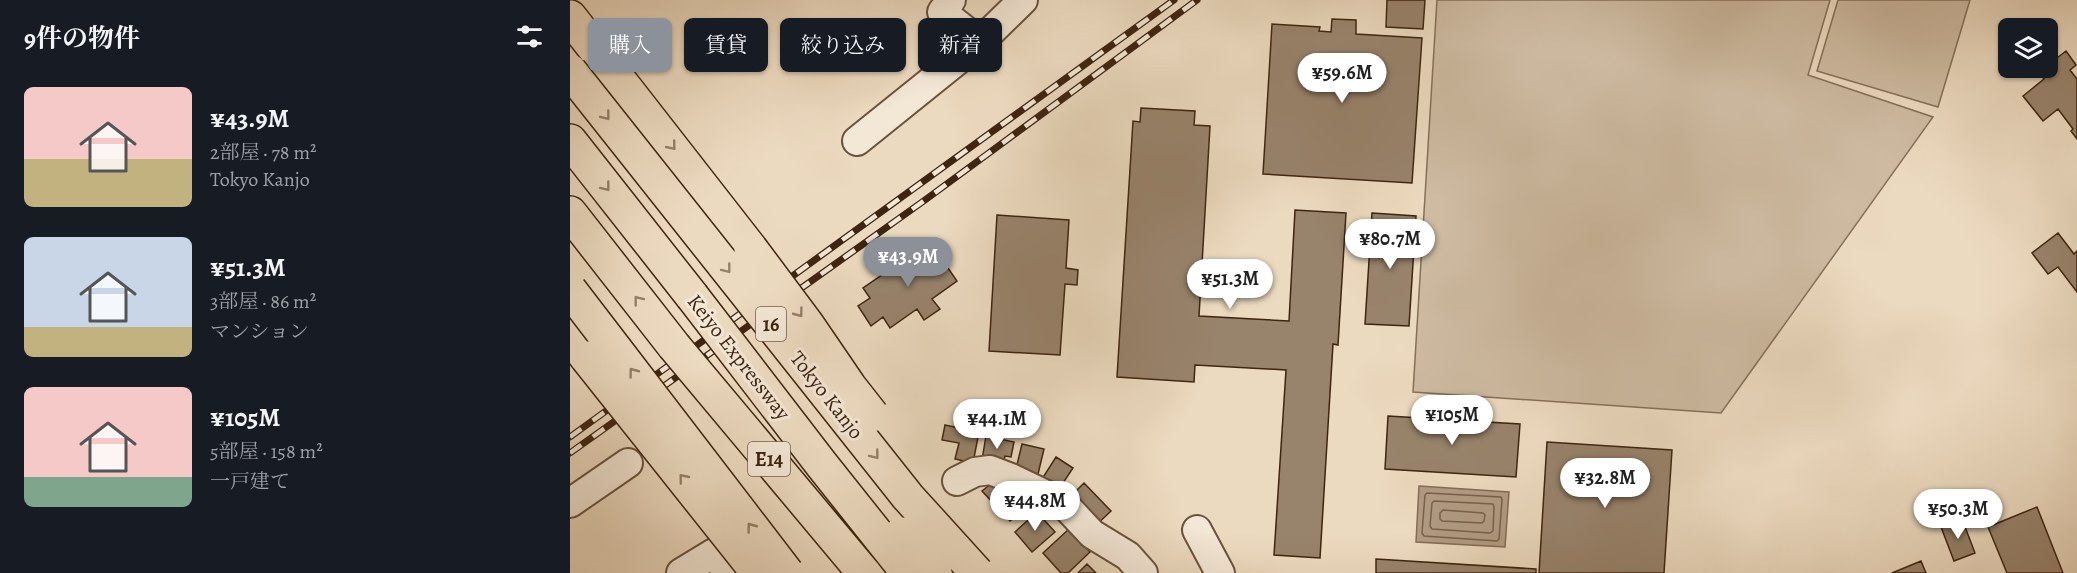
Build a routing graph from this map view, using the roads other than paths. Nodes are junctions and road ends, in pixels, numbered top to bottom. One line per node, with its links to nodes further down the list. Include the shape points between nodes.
1 (951, 0): 4 (street, via 942,12)
2 (1023, 0): 5 (street)
3 (570, 17): 19 (highway, 16, one-way to 19, bridge, via 751,249)
4 (950, 18)
5 (1002, 21)
6 (570, 71): 19 (highway, Tokyo Kanjo / 16, one-way to 19, bridge, via 908,497)
7 (943, 72): 9 (street)
8 (570, 141): 15 (highway, Keiyo Expressway / E14, one-way to 15, bridge)
9 (857, 141)
10 (570, 213): 12 (highway, Keiyo Expressway / E14, one-way to 10)
11 (570, 290): 23 (highway, one-way to 11, bridge)
12 (674, 346): 24 (highway, via 687,379); 25 (highway, Keiyo Expressway / E14, bridge)
13 (578, 347): 22 (highway, one-way to 13, bridge)
14 (628, 463): 17 (street)
15 (822, 465): 26 (highway, Keiyo Expressway / E14, bridge); 27 (highway, bridge, via 864,490)
16 (957, 481): 28 (street, via 990,470 1063,503 1092,534 1128,556)
17 (570, 503)
18 (1197, 530): 29 (street)
19 (988, 569)
20 (681, 573): 21 (street, via 714,553)
21 (728, 573)
22 (758, 573)
23 (787, 573)
24 (836, 573)
25 (864, 573)
26 (908, 573)
27 (934, 573)
28 (1143, 573)
29 (1220, 573)

